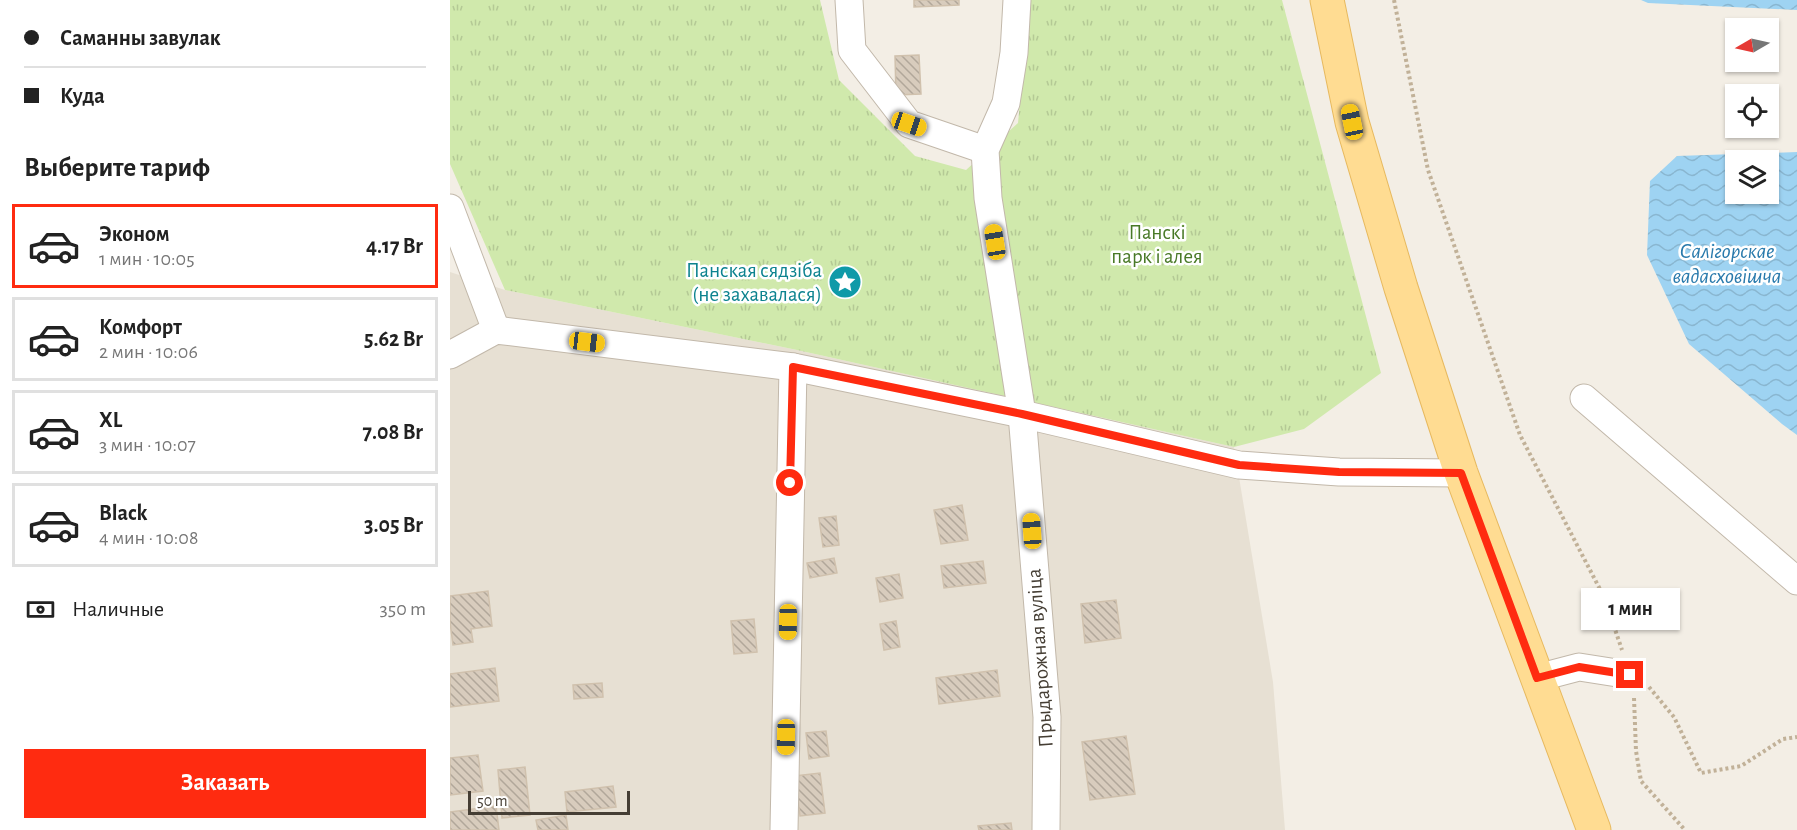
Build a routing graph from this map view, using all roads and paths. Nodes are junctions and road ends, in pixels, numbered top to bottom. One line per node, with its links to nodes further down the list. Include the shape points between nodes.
1 (849, 0): 5 (street, via 852,50 909,124)
2 (1017, 0): 5 (street, via 1006,103)
3 (1327, 0): 12 (main road, via 1352,122)
4 (1394, 0): 14 (path, via 1428,170 1520,435 1605,597)
5 (986, 150): 11 (street, Прыдарожная вуліца, via 988,198)
6 (450, 208): 7 (street)
7 (496, 330): 8 (street); 9 (street)
8 (450, 355)
9 (793, 367): 11 (street); 17 (street)
10 (1584, 398): 13 (street)
11 (1022, 414): 12 (street, via 1239,465 1339,472); 18 (street, Прыдарожная вуліца, via 1047,717)
12 (1461, 473): 15 (main road)
13 (1797, 580)
14 (1630, 675): 15 (street, via 1579,667); 16 (path, via 1643,680 1674,717 1701,773 1741,766 1783,739); 20 (path, via 1641,781)
15 (1537, 678): 19 (main road)
16 (1797, 737)
17 (784, 830)
18 (1046, 830)
19 (1594, 830)
20 (1685, 830)

